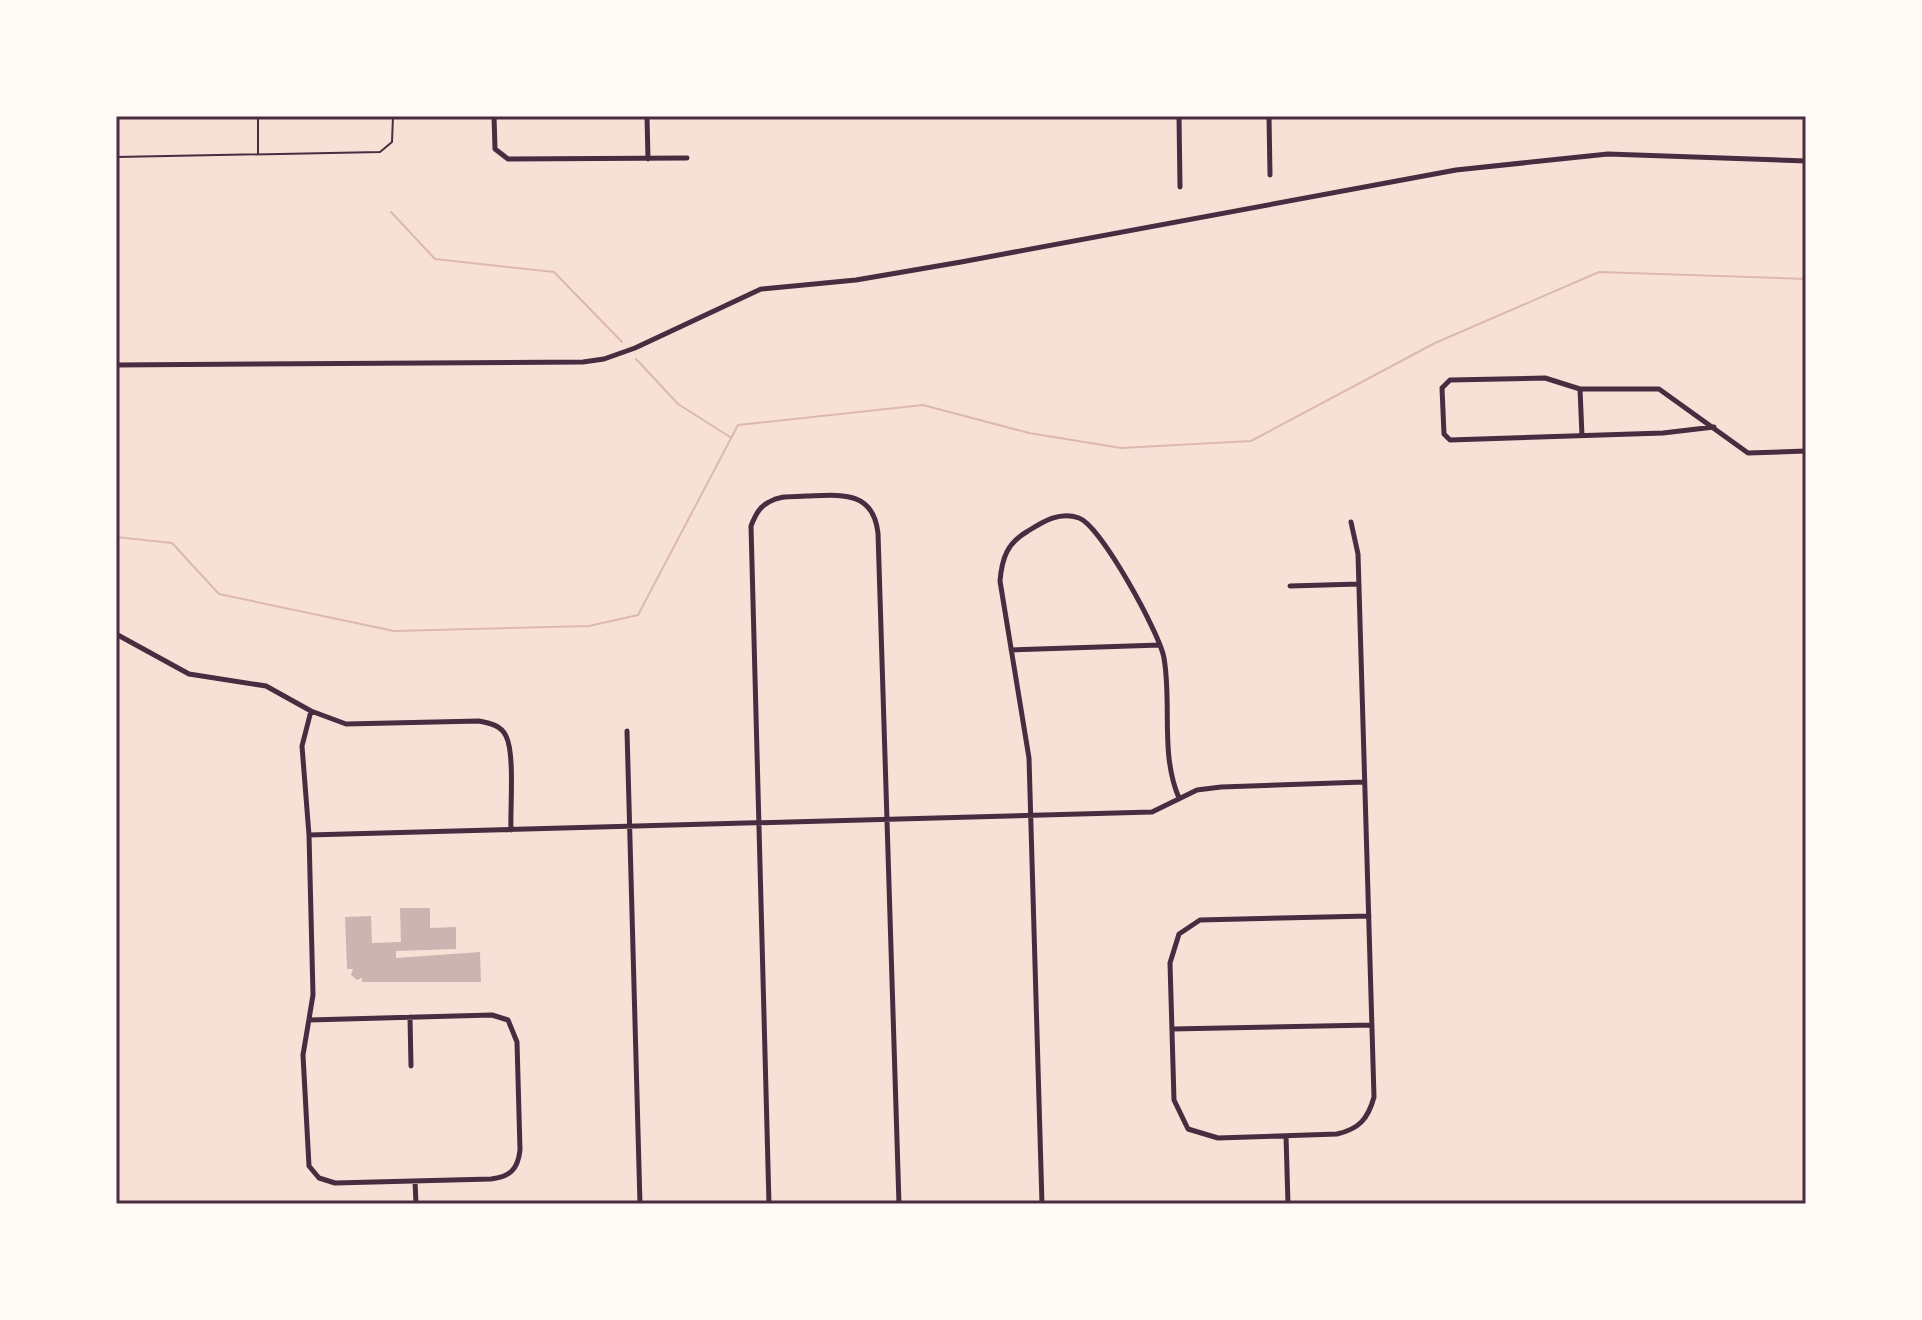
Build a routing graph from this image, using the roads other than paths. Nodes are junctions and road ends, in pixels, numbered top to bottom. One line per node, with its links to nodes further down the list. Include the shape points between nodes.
1 (258, 116): 7 (lane)
2 (393, 116): 7 (lane, via 392,142 386,150)
3 (494, 116): 10 (street, via 499,155)
4 (647, 116): 10 (street)
5 (1179, 116): 13 (street)
6 (1269, 116): 12 (street)
7 (258, 155): 8 (lane)
8 (116, 157)
9 (687, 158): 10 (street)
10 (648, 159)
11 (1806, 161): 14 (street, via 1608,154 1456,170 946,265 761,289 635,348 583,362)
12 (1270, 175)
13 (1180, 187)
14 (116, 365)
15 (1580, 389): 16 (street, via 1659,389); 17 (street); 17 (street, via 1545,378 1450,380 1442,388 1444,434 1450,440)
16 (1714, 427): 17 (street); 18 (street, via 1748,453)
17 (1582, 436)
18 (1806, 451)
19 (1351, 522): 20 (street)
20 (1359, 584): 21 (street); 27 (street)
21 (1290, 586)
22 (116, 634): 25 (street, via 189,674 266,686)
23 (1160, 645): 24 (street); 24 (street, via 1094,527 1076,517 1055,517 1020,535 1002,561 1000,581); 28 (street, via 1166,667 1169,771)
24 (1011, 650): 29 (street, via 1027,738)
25 (311, 711): 33 (street, via 346,724 479,721 500,729 509,750); 34 (street, via 302,756)
26 (627, 731): 32 (street)
27 (1364, 782): 28 (street, via 1221,787); 35 (street)
28 (1179, 798): 29 (street, via 1152,812)
29 (1031, 816): 30 (street); 47 (street)
30 (887, 821): 31 (street); 31 (street, via 877,523 869,507 853,497 813,496 767,502 751,526); 46 (street)
31 (759, 824): 32 (street); 45 (street)
32 (629, 828): 33 (street); 44 (street)
33 (511, 830): 34 (street)
34 (309, 835): 37 (street)
35 (1369, 916): 38 (street); 39 (street, via 1200,920 1187,927 1171,951)
36 (410, 1017): 37 (street); 40 (street); 42 (street, via 492,1015 508,1020 517,1042 516,1168 503,1178)
37 (309, 1020): 42 (street, via 304,1069 307,1154 313,1174 335,1183)
38 (1372, 1025): 39 (street); 41 (street, via 1374,1097 1369,1113 1351,1131)
39 (1172, 1029): 41 (street, via 1175,1108 1188,1129 1218,1138)
40 (411, 1066)
41 (1286, 1136): 48 (street)
42 (415, 1181): 43 (street)
43 (416, 1204)
44 (640, 1204)
45 (769, 1204)
46 (899, 1204)
47 (1042, 1204)
48 (1288, 1204)

